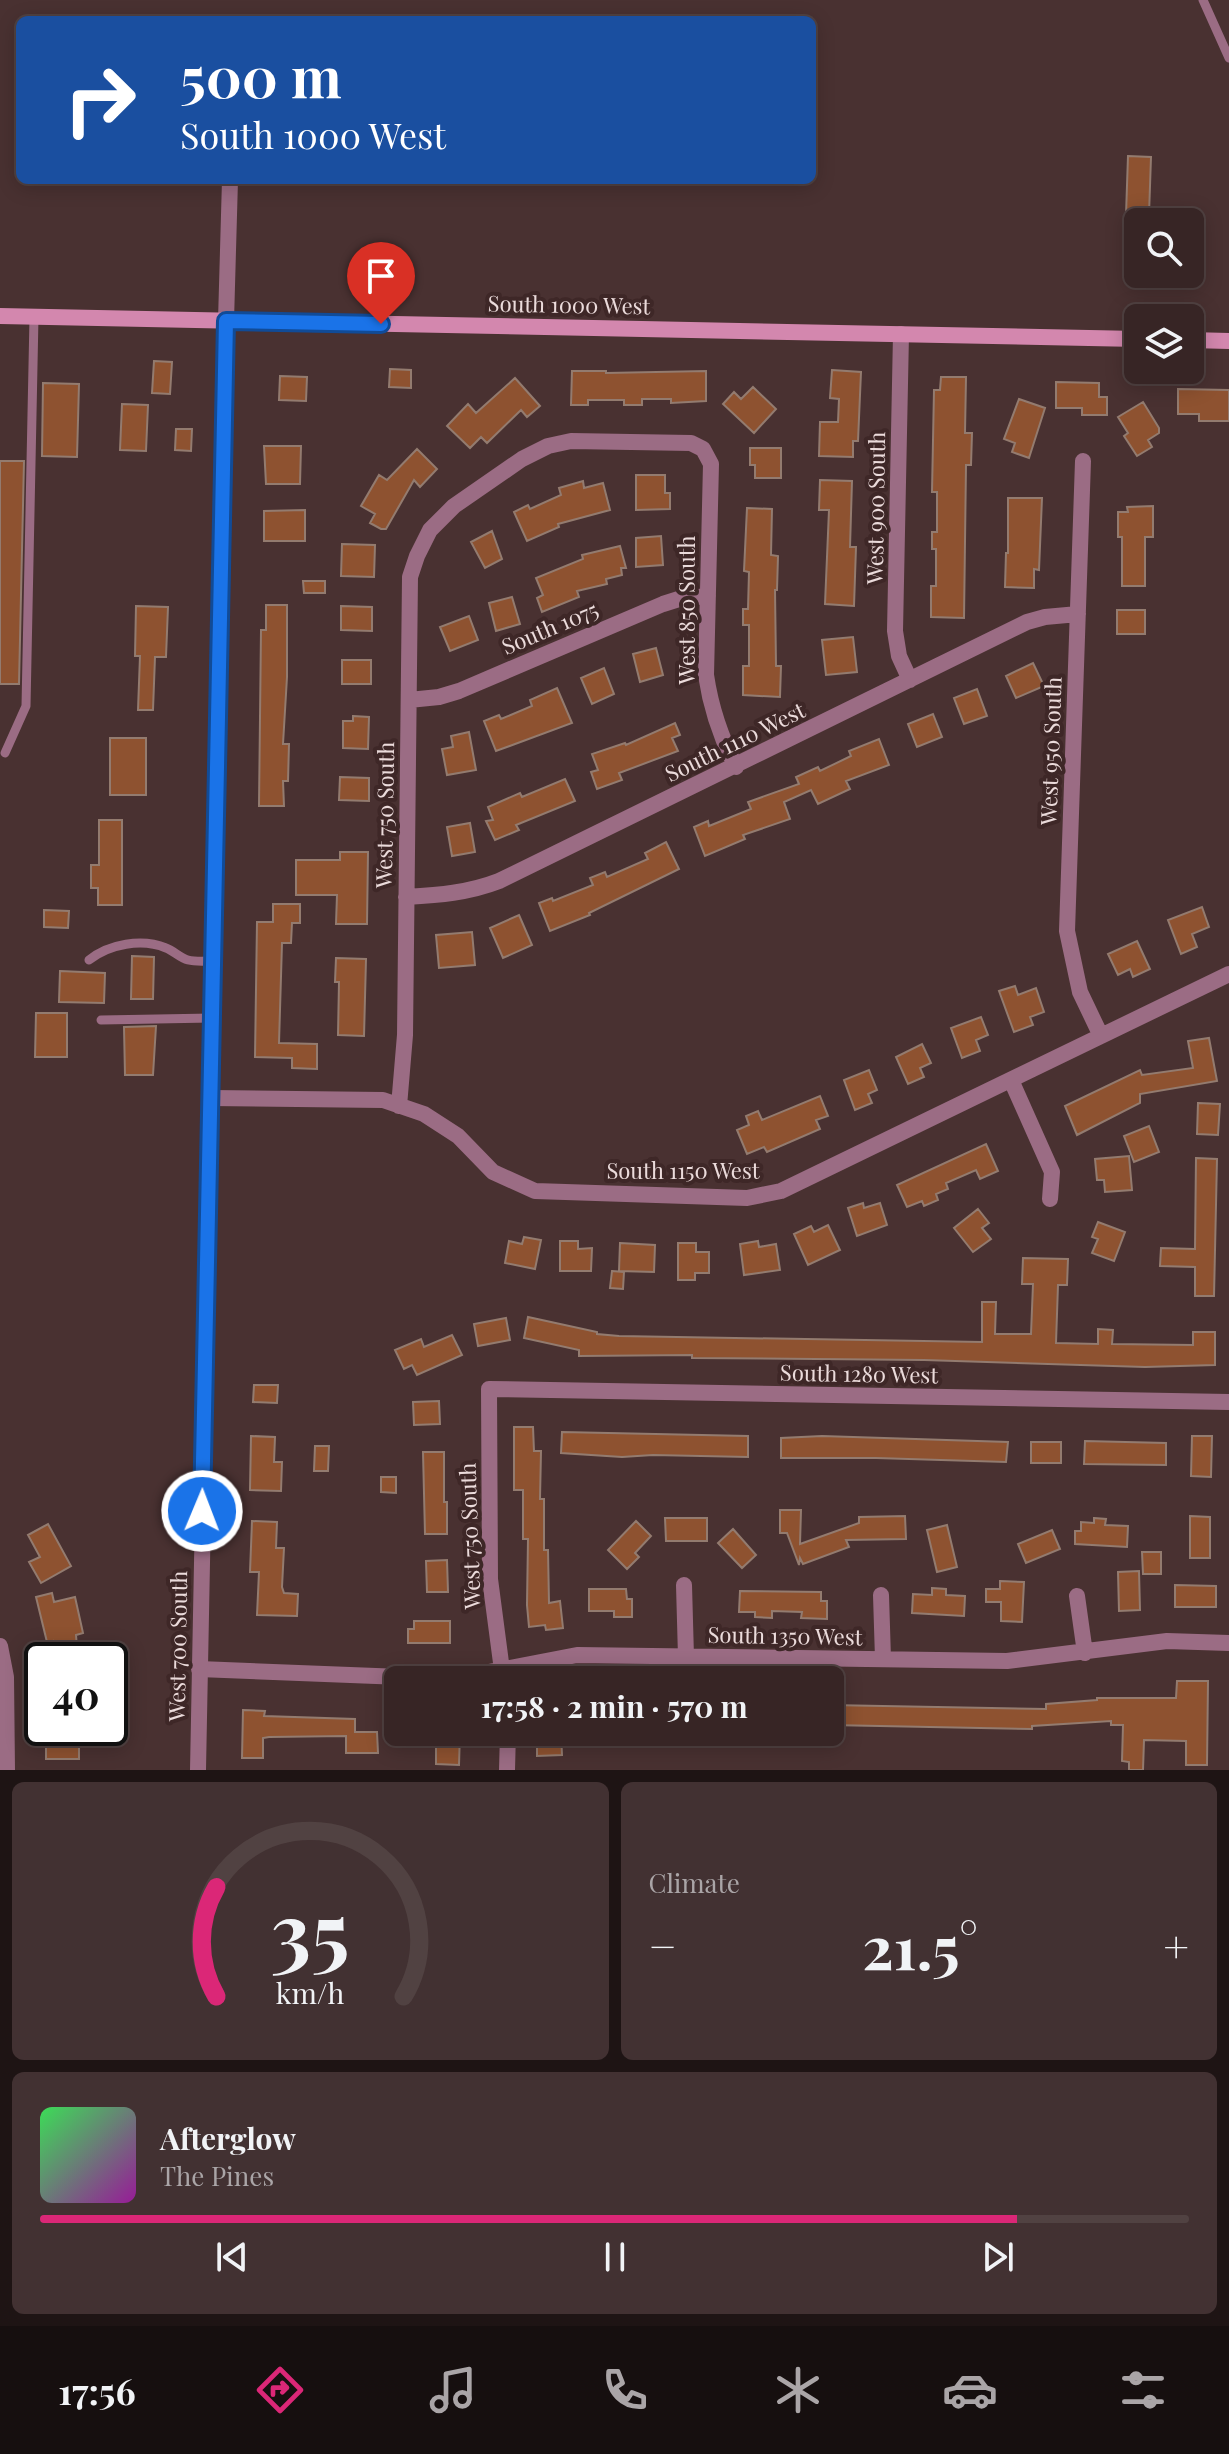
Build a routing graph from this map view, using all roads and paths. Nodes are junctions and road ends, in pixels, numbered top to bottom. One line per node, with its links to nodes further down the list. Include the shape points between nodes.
1 (1203, 0): 2 (lane)
2 (1229, 58)
3 (230, 184): 6 (street, West 700 South)
4 (0, 316): 5 (main road, South 1000 West)
5 (34, 317): 6 (main road, South 1000 West); 17 (lane, via 26,706)
6 (226, 321): 7 (main road, South 1000 West); 21 (street, West 700 South)
7 (901, 334): 8 (main road, South 1000 West); 15 (street, West 900 South, via 895,631)
8 (1124, 339)
9 (1204, 340): 10 (main road)
10 (1229, 341)
11 (703, 449): 13 (street, West 850 South, via 711,464); 16 (street, West 750 South, via 691,443 571,441 548,446 454,506 430,530 410,577)
12 (1083, 461): 14 (street, West 950 South)
13 (708, 596): 16 (street, South 1075, via 663,604 459,691); 18 (street, West 850 South, via 710,708)
14 (1078, 614): 15 (street, South 1110 West, via 1027,622); 25 (street, West 950 South, via 1067,931 1080,992)
15 (910, 680): 18 (street, South 1110 West)
16 (409, 700): 19 (street, West 750 South)
17 (5, 753)
18 (736, 767): 19 (street, South 1110 West, via 476,890)
19 (406, 897): 28 (street, West 750 South)
20 (89, 960): 21 (lane, via 111,948 148,944 187,960)
21 (213, 961): 23 (street, West 700 South)
22 (1229, 974): 25 (street, South 1150 West)
23 (212, 1018): 24 (lane); 27 (street, West 700 South)
24 (101, 1020)
25 (1101, 1036): 26 (street, South 1150 West)
26 (1011, 1080): 28 (street, South 1150 West, via 781,1191 747,1198 535,1191 493,1172 458,1136 424,1114); 29 (street, via 1052,1172)
27 (210, 1098): 28 (street, South 1150 West, via 383,1100); 42 (street, West 700 South)
28 (399, 1106)
29 (1050, 1199)
30 (489, 1389): 31 (street, South 1280 West); 40 (street, West 750 South, via 490,1579)
31 (1229, 1402)
32 (684, 1585): 38 (street, South 1350 West)
33 (881, 1595): 39 (street, South 1350 West)
34 (1077, 1596): 37 (street)
35 (1229, 1643): 37 (street, South 1350 West, via 1167,1641)
36 (0, 1646): 45 (street, via 6,1677)
37 (1085, 1653): 39 (street, South 1350 West, via 1007,1661)
38 (686, 1657): 39 (street, South 1350 West); 41 (street, South 1350 West, via 577,1655)
39 (883, 1659)
40 (502, 1666)
41 (536, 1666)
42 (199, 1669): 43 (street, South 1350 West); 46 (street, West 700 South)
43 (384, 1676)
44 (508, 1746): 47 (street)
45 (7, 1770)
46 (198, 1770)
47 (507, 1770)

